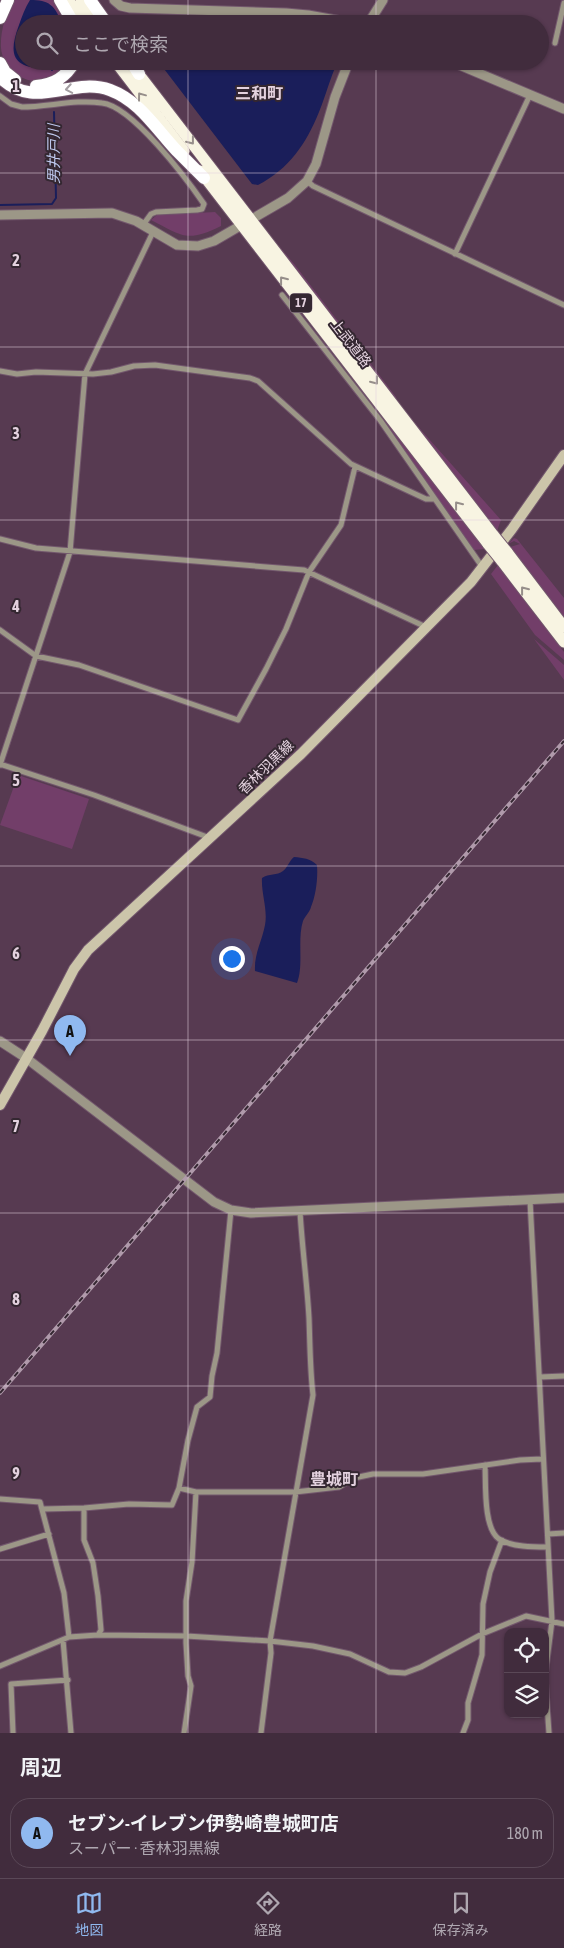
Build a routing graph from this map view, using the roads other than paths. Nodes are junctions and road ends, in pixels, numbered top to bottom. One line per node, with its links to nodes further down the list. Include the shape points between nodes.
1 (8, 0): 15 (highway)
2 (60, 0): 9 (highway)
3 (68, 0): 10 (highway)
4 (81, 0): 11 (highway)
5 (90, 0): 12 (highway)
6 (114, 0): 13 (street, via 130,8)
7 (383, 0): 14 (street)
8 (564, 3): 16 (street)
9 (69, 15)
10 (79, 15)
11 (93, 15)
12 (101, 15)
13 (308, 15)
14 (374, 15)
15 (0, 18)
16 (555, 43)
17 (0, 63): 18 (highway, via 5,72 16,80 36,86 51,84)
18 (68, 70)
19 (122, 70): 28 (highway, 上武道路 / 17, one-way to 19)
20 (136, 70): 23 (highway)
21 (346, 70): 29 (street, via 316,164)
22 (471, 70): 25 (street)
23 (139, 74): 31 (highway, 上武道路 / 17, one-way to 31)
24 (0, 77): 28 (highway, one-way to 24, via 150,119 120,95 94,87 34,93 18,90)
25 (530, 95): 27 (street); 34 (street)
26 (0, 96): 32 (street, via 22,107 102,102 130,116 204,204 197,210 156,212)
27 (564, 109)
28 (204, 178): 31 (highway, 上武道路 / 17)
29 (307, 181): 31 (street, via 288,198); 34 (street)
30 (0, 215): 32 (street, via 105,212)
31 (246, 223): 33 (street, via 205,244 190,246 171,243); 37 (highway, 上武道路 / 17, one-way to 31); 45 (highway, 上武道路 / 17, one-way to 45)
32 (143, 225): 33 (street)
33 (153, 232): 39 (street)
34 (455, 254): 36 (street)
35 (282, 295): 37 (street)
36 (564, 304)
37 (301, 310): 40 (highway, 上武道路 / 17)
38 (0, 371): 39 (street)
39 (85, 374): 42 (street, via 155,365 250,378 258,381); 46 (street)
40 (355, 380): 43 (street); 45 (highway, 上武道路 / 17, one-way to 40)
41 (564, 455): 48 (main road, 香林羽黒線)
42 (355, 466): 43 (street, via 426,499); 49 (street, via 341,526)
43 (433, 499): 48 (street)
44 (0, 538): 46 (street, via 36,548)
45 (491, 540): 47 (highway, 上武道路 / 17, bridge)
46 (70, 552): 49 (street); 54 (street)
47 (504, 556): 51 (highway, 上武道路 / 17); 53 (highway, 上武道路 / 17, one-way to 47)
48 (483, 568): 50 (main road, 香林羽黒線)
49 (309, 572): 50 (street); 54 (street, via 286,629 238,720 79,665)
50 (426, 627): 56 (main road, 香林羽黒線, via 301,754)
51 (564, 627)
52 (0, 630): 54 (street)
53 (564, 642)
54 (36, 656): 55 (street)
55 (0, 764): 56 (street)
56 (210, 838): 58 (main road, 香林羽黒線, via 88,950 74,969)
57 (0, 1041): 58 (street)
58 (26, 1058): 59 (main road, 香林羽黒線); 62 (street, via 214,1202)
59 (0, 1105)
60 (564, 1198): 61 (street)
61 (530, 1200): 63 (street); 65 (street)
62 (231, 1210): 63 (street, via 251,1213); 68 (street, via 210,1398 196,1407)
63 (300, 1211): 70 (street, via 313,1395)
64 (564, 1376): 65 (street)
65 (540, 1377): 66 (street)
66 (542, 1458): 67 (street); 75 (street)
67 (485, 1465): 70 (street, via 423,1474 373,1474 354,1478 339,1487); 77 (street, via 488,1522)
68 (179, 1488): 69 (street); 72 (street, via 172,1506 129,1504)
69 (196, 1492): 70 (street); 84 (street)
70 (295, 1492): 87 (street)
71 (0, 1499): 73 (street, via 40,1502)
72 (84, 1508): 73 (street); 83 (street, via 84,1540 93,1563 98,1596 101,1630)
73 (43, 1509): 74 (street)
74 (48, 1534): 79 (street); 85 (street, via 64,1594)
75 (548, 1534): 76 (street); 78 (street)
76 (564, 1534)
77 (502, 1540): 78 (street); 82 (street, via 483,1604)
78 (548, 1547): 80 (street)
79 (0, 1550)
80 (552, 1621): 81 (street); 82 (street, via 526,1616); 95 (street, via 545,1676)
81 (564, 1624)
82 (482, 1634): 87 (street, via 405,1673 389,1672 350,1654); 94 (street, via 482,1655)
83 (98, 1635): 84 (street); 85 (street)
84 (186, 1636): 87 (street); 92 (street, via 191,1686)
85 (69, 1637): 86 (street)
86 (62, 1640): 88 (street); 89 (street)
87 (270, 1641): 93 (street, via 272,1654)
88 (0, 1666)
89 (68, 1680): 90 (street, via 11,1684); 91 (street)
90 (13, 1733)
91 (71, 1733)
92 (184, 1733)
93 (261, 1733)
94 (463, 1733)
95 (549, 1733)

